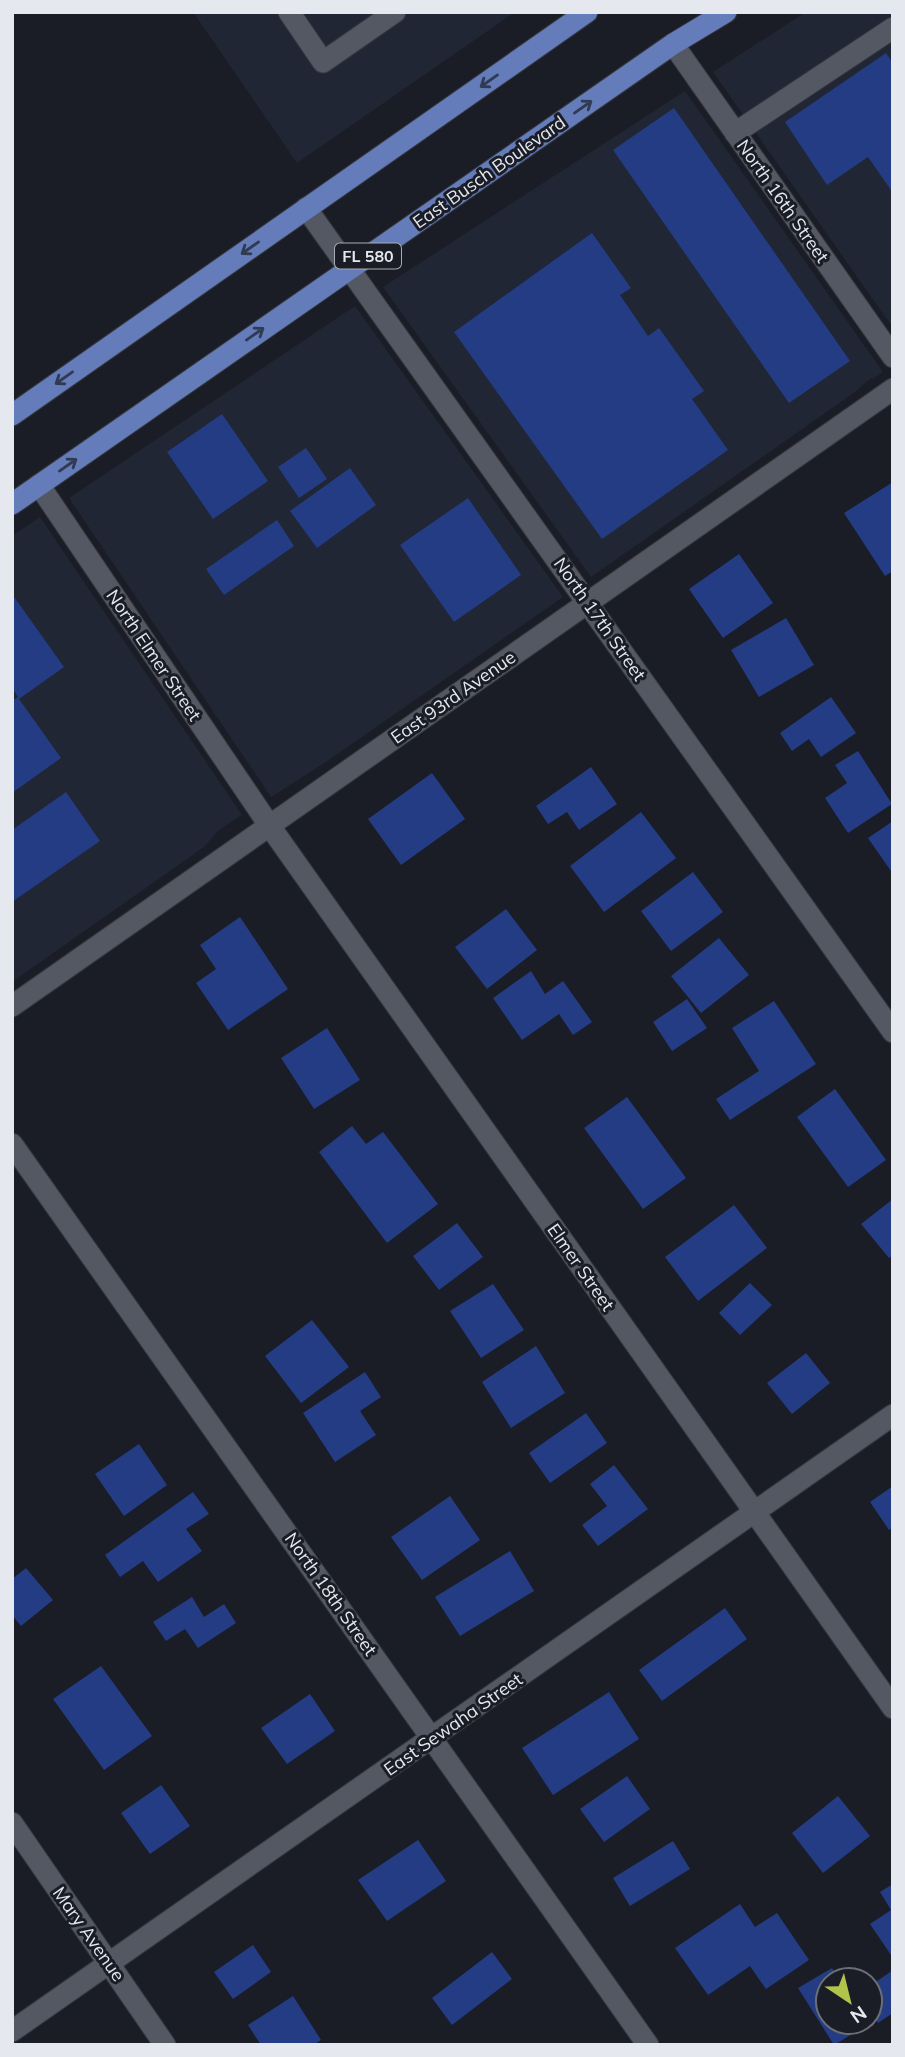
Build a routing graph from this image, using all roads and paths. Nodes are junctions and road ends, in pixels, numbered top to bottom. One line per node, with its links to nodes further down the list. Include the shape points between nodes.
1 (289, 12): 2 (street, via 323,62)
2 (395, 12)
3 (587, 12): 8 (main road, one-way to 8)
4 (726, 12): 6 (main road, East Busch Boulevard / FL 580)
5 (892, 29): 7 (street)
6 (673, 44): 7 (street, North 16th Street); 9 (main road, East Busch Boulevard / FL 580, one-way to 6)
7 (735, 133): 10 (street, North 16th Street)
8 (306, 208): 9 (street, North 17th Street); 12 (main road, one-way to 12)
9 (349, 269): 13 (main road, East Busch Boulevard / FL 580, one-way to 9); 15 (street, North 17th Street)
10 (893, 357)
11 (893, 389): 15 (street, East 93rd Avenue)
12 (12, 415)
13 (39, 485): 14 (main road, East Busch Boulevard / FL 580); 16 (street, North Elmer Street)
14 (12, 504)
15 (589, 602): 16 (street, East 93rd Avenue); 18 (street, North 17th Street)
16 (269, 825): 17 (street, East 93rd Avenue); 21 (street, Elmer Street)
17 (12, 1006)
18 (893, 1032)
19 (12, 1144): 23 (street, North 18th Street)
20 (893, 1415): 21 (street, East Sewaha Street)
21 (755, 1512): 22 (street, Elmer Street); 23 (street, East Sewaha Street)
22 (893, 1709)
23 (433, 1738): 25 (street, East Sewaha Street); 28 (street, North 18th Street)
24 (12, 1823): 25 (street, Mary Avenue)
25 (109, 1964): 26 (street, East Sewaha Street); 27 (street, Mary Avenue)
26 (12, 2031)
27 (166, 2045)
28 (648, 2045)

